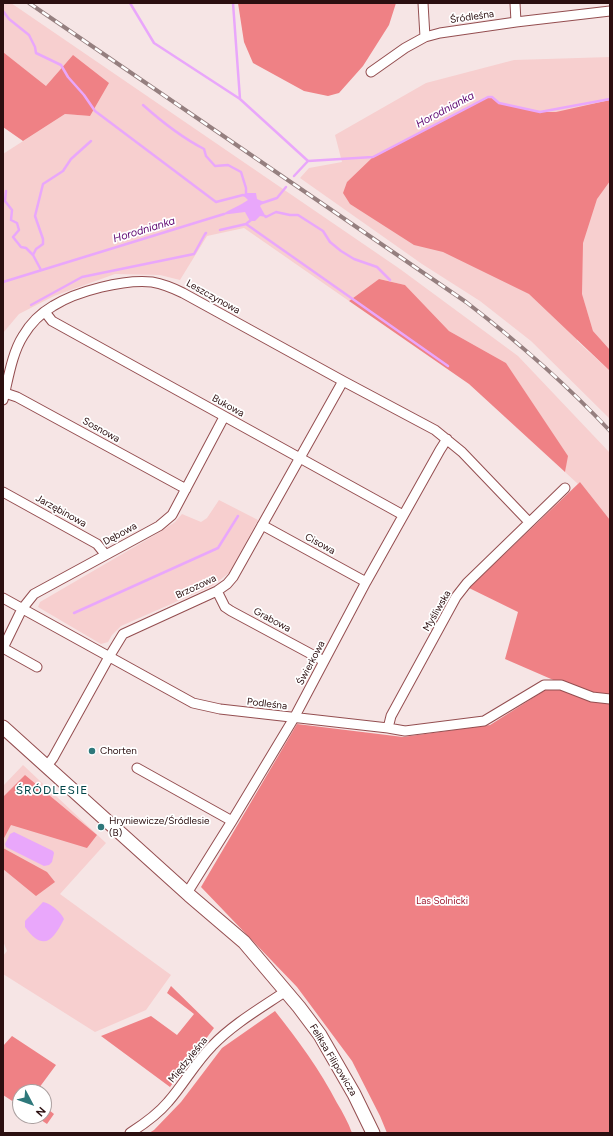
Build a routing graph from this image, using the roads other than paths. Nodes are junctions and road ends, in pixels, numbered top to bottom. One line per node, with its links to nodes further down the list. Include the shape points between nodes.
1 (423, 3): 5 (street)
2 (515, 3): 4 (street)
3 (610, 12): 4 (street, Śródleśna)
4 (516, 22): 5 (street, Śródleśna, via 440,32)
5 (424, 37): 6 (street, Śródleśna)
6 (371, 72)
7 (44, 312): 8 (street, Leszczynowa, via 74,296 111,285 152,282 183,293); 9 (street, Leszczynowa, via 22,337); 10 (street, Bukowa, via 52,321)
8 (343, 381): 11 (street, Leszczynowa, via 435,430); 12 (street, Brzozowa)
9 (4, 396): 14 (street, Sosnowa, via 17,396)
10 (224, 417): 12 (street, Bukowa); 14 (street, Dębowa)
11 (447, 439): 16 (street, Świerkowa); 17 (street)
12 (299, 458): 16 (street, Bukowa); 18 (street, Brzozowa)
13 (565, 488): 17 (street, Myśliwska)
14 (186, 489): 19 (street, Dębowa, via 172,515 159,526)
15 (3, 492): 19 (street, Jarzębinowa, via 97,544)
16 (403, 515): 20 (street, Świerkowa)
17 (529, 522): 31 (street, Myśliwska, via 456,597 391,716)
18 (262, 525): 20 (street, Cisowa); 21 (street, Brzozowa, via 233,577)
19 (105, 554): 23 (street, Dębowa, via 34,594)
20 (366, 582): 26 (street, Świerkowa)
21 (217, 591): 25 (street, Brzozowa, via 123,634); 26 (street, Grabowa, via 225,606 231,611)
22 (3, 598): 23 (street, Podleśna)
23 (22, 609): 24 (street, Dębowa); 25 (street, Podleśna)
24 (3, 648): 27 (street, Dębowa)
25 (109, 657): 29 (street, Podleśna, via 193,703); 32 (street, Brzozowa, via 54,758)
26 (324, 661): 29 (street, Świerkowa)
27 (37, 667)
28 (610, 699): 31 (street, Podleśna, via 592,697 561,685 544,685 484,721 405,731)
29 (294, 718): 31 (street, Podleśna); 34 (street, Świerkowa)
30 (3, 727): 32 (street, Feliksa Filipowicza)
31 (388, 728)
32 (46, 767): 35 (street, Feliksa Filipowicza)
33 (137, 768): 34 (street)
34 (232, 821): 35 (street, Świerkowa)
35 (188, 893): 36 (street, Feliksa Filipowicza, via 238,936)
36 (286, 991): 37 (street, Międzyleśna, via 229,1030 199,1061 167,1103); 38 (street, Feliksa Filipowicza, via 324,1041)
37 (130, 1133)
38 (373, 1133)

